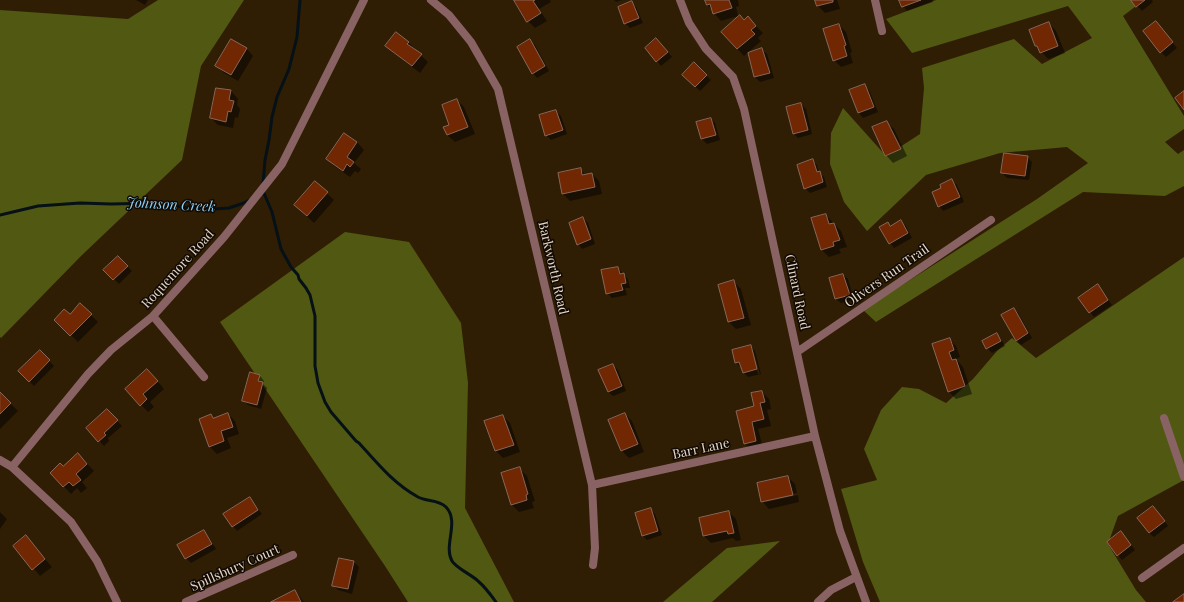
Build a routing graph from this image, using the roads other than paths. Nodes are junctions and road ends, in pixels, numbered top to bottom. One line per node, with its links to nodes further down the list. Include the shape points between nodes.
1 (364, 0): 7 (street, Roquemore Road, via 282,164 224,237)
2 (430, 0): 15 (street, Barkworth Road, via 449,15 471,42 498,89)
3 (680, 0): 8 (street, Clinard Road, via 689,23 706,48 733,77 744,109)
4 (875, 0): 5 (street)
5 (882, 31)
6 (991, 220): 8 (street, Olivers Run Trail)
7 (152, 316): 9 (street); 13 (street, Roquemore Road, via 111,350 88,374)
8 (797, 352): 11 (street, Clinard Road)
9 (204, 377)
10 (1164, 418): 14 (street)
11 (815, 436): 15 (street, Barr Lane); 19 (street, Clinard Road, via 840,531)
12 (0, 460): 13 (street)
13 (12, 467): 21 (street, via 71,522 97,561)
14 (1184, 477)
15 (592, 485): 18 (street, Barkworth Road, via 595,548)
16 (1184, 548): 20 (street)
17 (293, 555): 22 (street, Spillsbury Court)
18 (593, 565)
19 (856, 577): 23 (street, via 831,590); 24 (street, Clinard Road)
20 (1142, 578)
21 (117, 602)
22 (186, 602)
23 (818, 602)
24 (866, 602)

